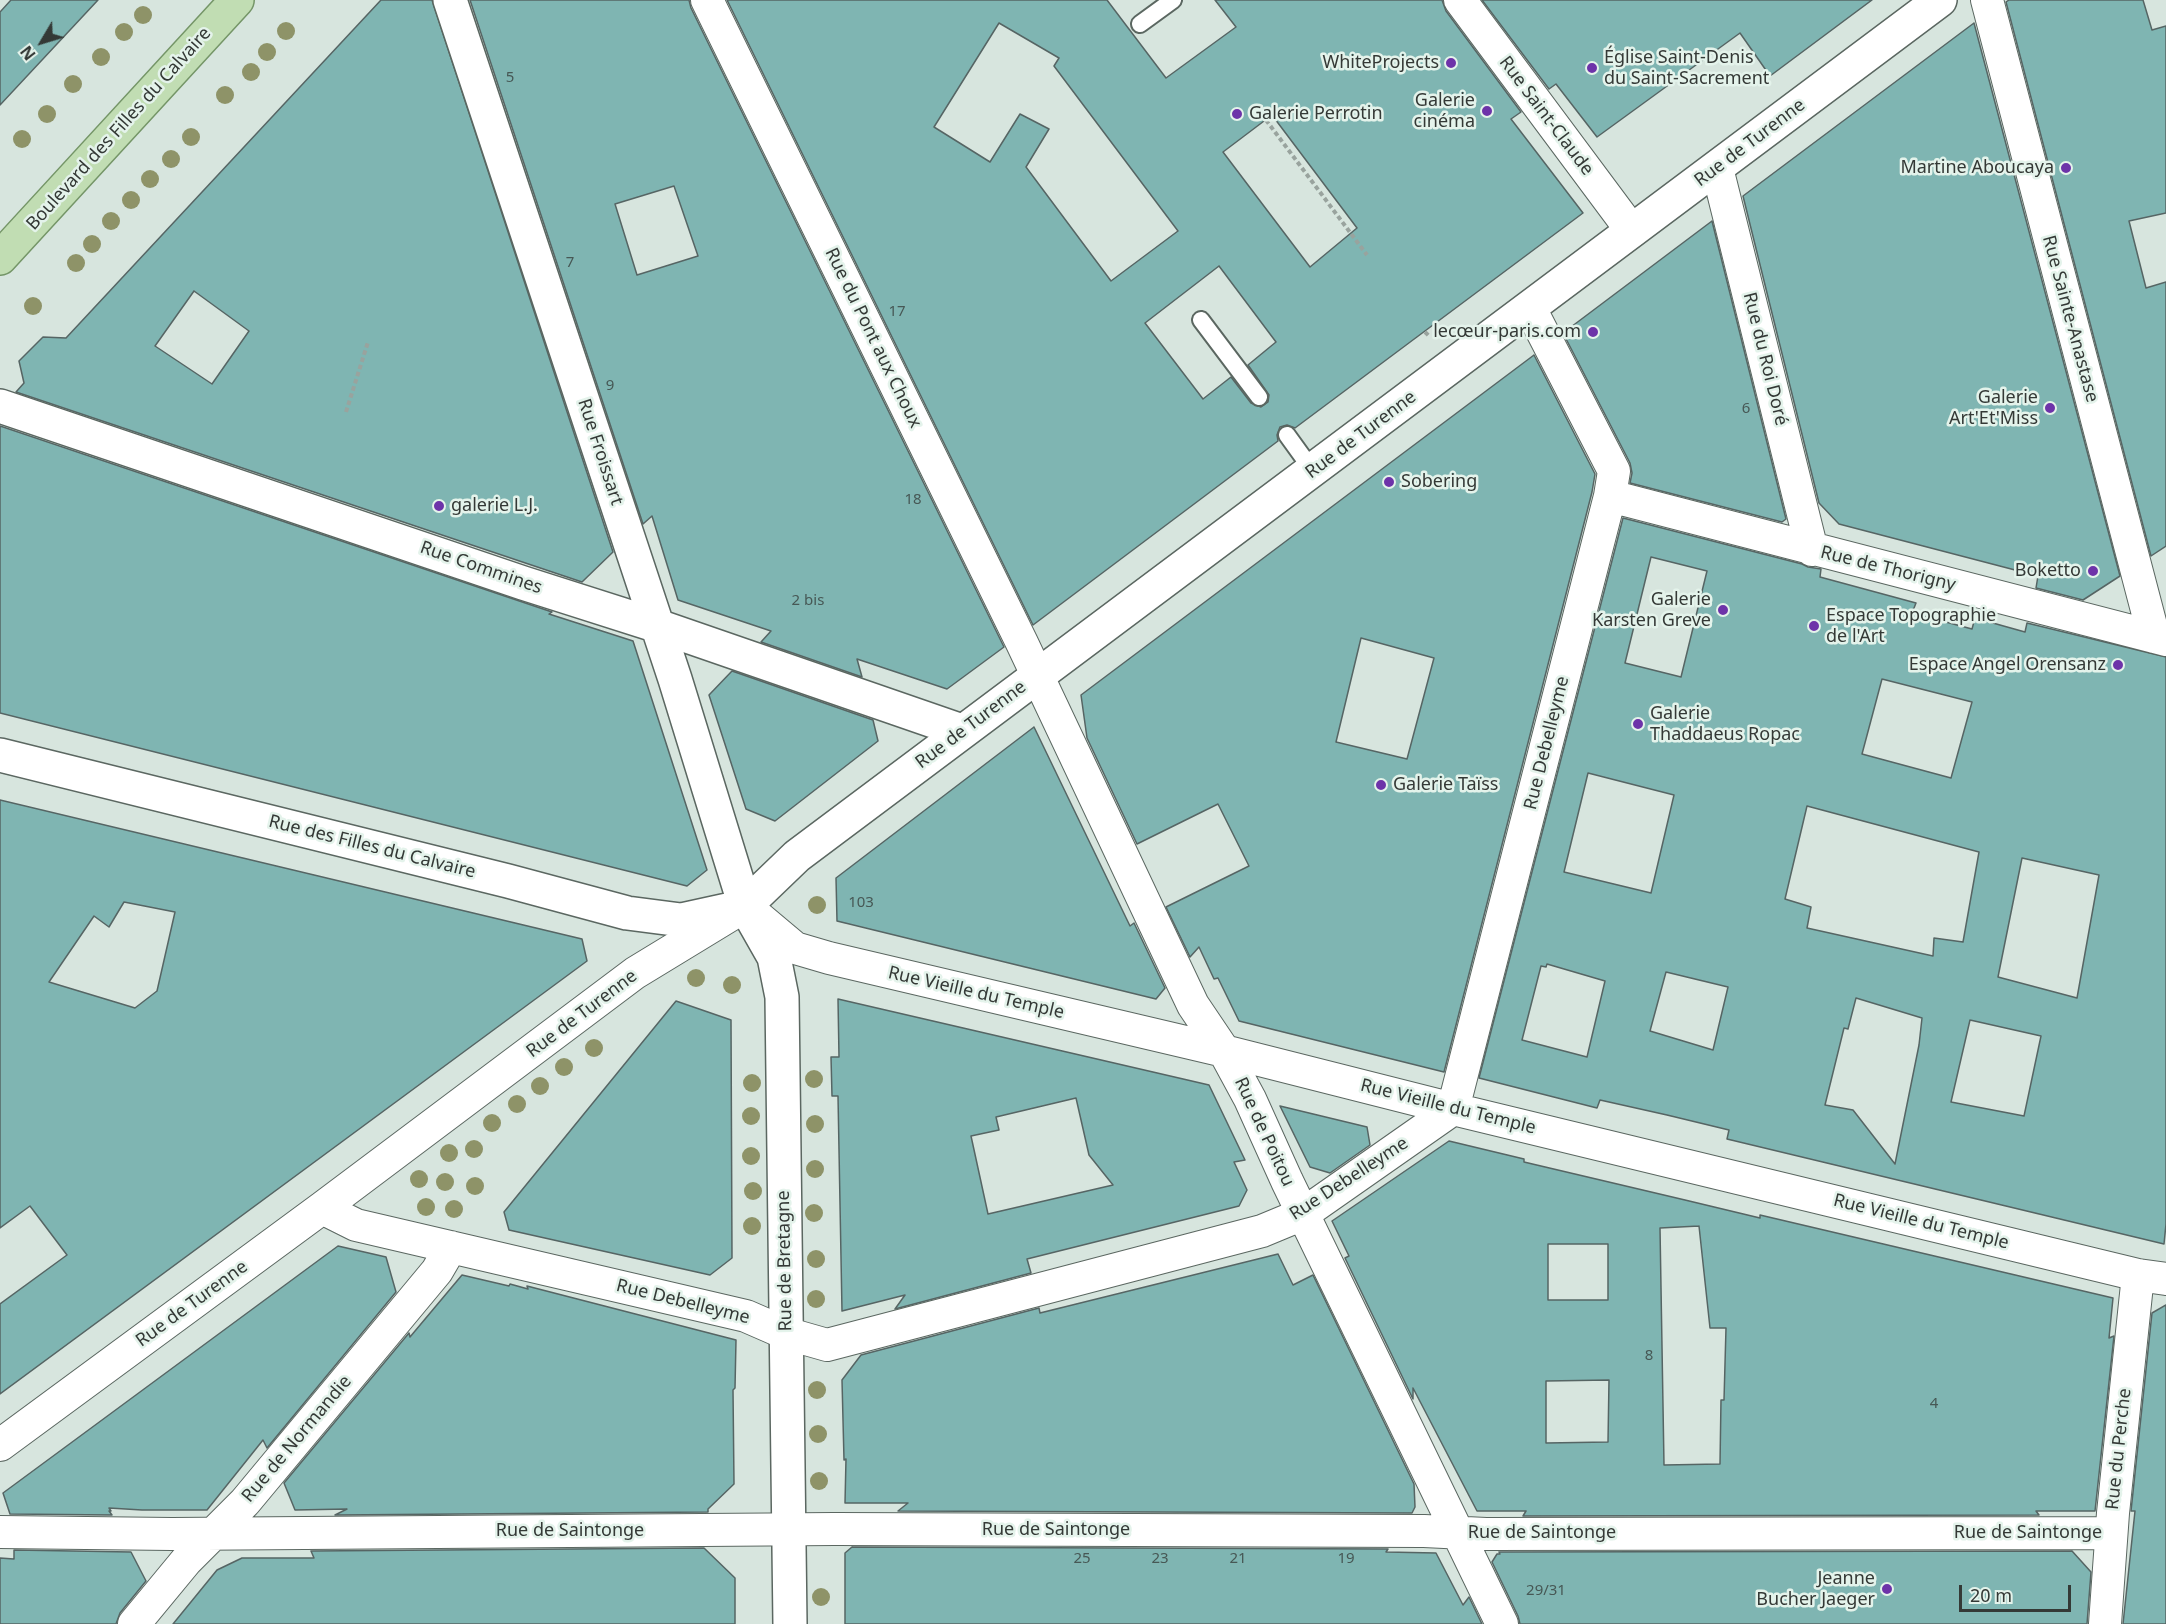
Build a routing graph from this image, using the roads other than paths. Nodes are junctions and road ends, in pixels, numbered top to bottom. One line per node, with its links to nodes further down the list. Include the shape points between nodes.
1 (237, 0): 11 (main road, Boulevard des Filles du Calvaire)
2 (450, 0): 20 (street, Rue Froissart)
3 (707, 0): 22 (street, Rue du Pont aux Choux)
4 (1173, 0): 8 (lane)
5 (1460, 0): 10 (street, Rue Saint-Claude)
6 (1940, 0): 9 (street, Rue de Turenne)
7 (1988, 0): 21 (street, Rue Sainte-Anastase)
8 (1140, 24)
9 (1717, 168): 10 (street, Rue de Turenne); 19 (street, Rue du Roi Doré)
10 (1632, 231): 12 (street, Rue de Turenne)
11 (0, 258)
12 (1530, 308): 17 (street, Rue de Turenne); 18 (street, Rue Debelleyme, via 1614,471)
13 (1201, 320): 14 (lane)
14 (1259, 398)
15 (0, 406): 20 (street, Rue Commines)
16 (1287, 435): 17 (lane)
17 (1313, 471): 22 (street, Rue de Turenne)
18 (1610, 496): 19 (street, Rue de Thorigny); 27 (street, Rue Debelleyme)
19 (1812, 550): 21 (street, Rue de Thorigny)
20 (658, 626): 23 (street, Rue Commines); 25 (street, Rue Froissart)
21 (2160, 639)
22 (1038, 676): 23 (street, Rue de Turenne); 26 (street, Rue de Poitou, via 1193,1005)
23 (962, 731): 25 (street, Rue de Turenne, via 797,856)
24 (0, 755): 25 (street, Rue des Filles du Calvaire, via 627,913 681,920)
25 (745, 906): 26 (street, Rue Vieille du Temple, via 795,948); 28 (street, Rue de Turenne, via 634,974); 32 (street, Rue de Bretagne, via 774,957 782,998)
26 (1224, 1051): 27 (street, Rue Vieille du Temple); 29 (street, Rue de Poitou)
27 (1454, 1109): 29 (street, Rue Debelleyme); 31 (street, Rue Vieille du Temple)
28 (322, 1208): 30 (street, Rue Debelleyme, via 356,1225); 33 (street, Rue de Turenne)
29 (1303, 1214): 32 (street, Rue Debelleyme, via 1262,1231 827,1345); 36 (street, Rue de Poitou)
30 (451, 1247): 32 (street, Rue Debelleyme, via 746,1316); 37 (street, Rue de Normandie, via 437,1271)
31 (2152, 1277): 38 (street, Rue du Perche)
32 (785, 1334): 34 (street, Rue de Bretagne)
33 (0, 1445)
34 (788, 1530): 36 (street, Rue de Saintonge); 37 (street, Rue de Saintonge); 40 (street, Rue de Bretagne)
35 (0, 1532): 37 (street, Rue de Saintonge)
36 (1456, 1532): 38 (street, Rue de Saintonge); 41 (street, Rue de Poitou)
37 (214, 1533): 39 (street, Rue de Normandie)
38 (2111, 1533): 42 (street, Rue du Perche)
39 (134, 1624)
40 (790, 1624)
41 (1502, 1624)
42 (2105, 1624)

